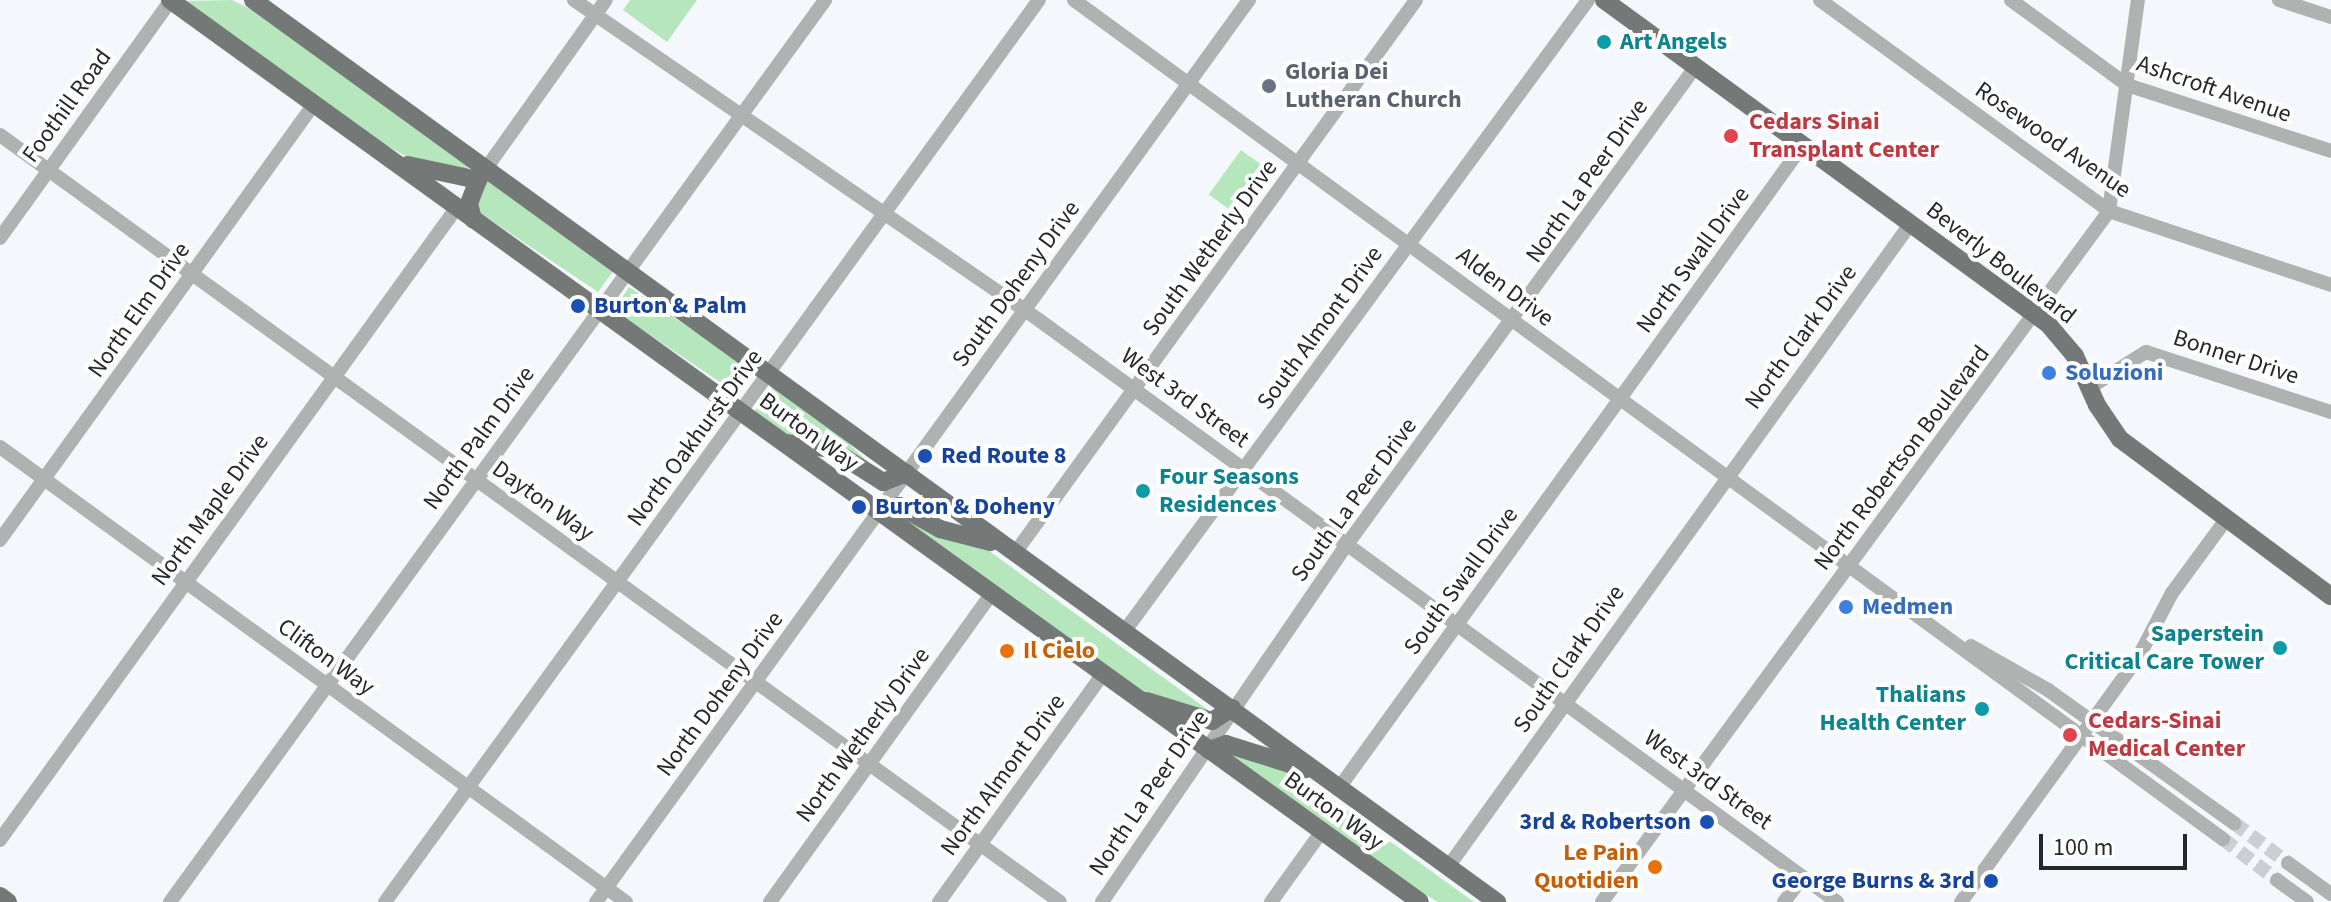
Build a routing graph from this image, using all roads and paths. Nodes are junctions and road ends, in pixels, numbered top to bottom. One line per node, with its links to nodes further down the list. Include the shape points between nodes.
1 (171, 0): 21 (main road, Burton Way); 28 (street, Foothill Road)
2 (253, 0): 29 (main road, Burton Way)
3 (574, 0): 16 (street, West 3rd Street)
4 (606, 0): 16 (street)
5 (825, 0): 22 (street, North Palm Drive)
6 (1039, 0): 32 (street, North Oakhurst Drive)
7 (1074, 0): 19 (street, Alden Drive)
8 (1249, 0): 19 (street)
9 (1416, 0): 27 (street)
10 (1588, 0): 36 (street)
11 (1604, 0): 18 (main road, Beverly Boulevard)
12 (1820, 0): 31 (street, Rosewood Avenue)
13 (2011, 0): 20 (street, Ashcroft Avenue)
14 (2138, 0): 20 (street, North Robertson Boulevard)
15 (2279, 0): 17 (street)
16 (595, 15): 22 (street, West 3rd Street); 29 (street)
17 (2331, 17)
18 (1696, 66): 24 (main road, Beverly Boulevard); 43 (street, North La Peer Drive)
19 (1189, 83): 27 (street, Alden Drive); 40 (street, South Doheny Drive)
20 (2127, 85): 25 (street, Ashcroft Avenue); 31 (street, North Robertson Boulevard)
21 (314, 104): 26 (main road, Burton Way); 38 (street, North Elm Drive)
22 (740, 116): 32 (street, West 3rd Street); 37 (street, North Palm Drive)
23 (0, 135): 28 (street, Dayton Way)
24 (1803, 145): 34 (main road, Beverly Boulevard); 48 (street, North Swall Drive)
25 (2331, 151)
26 (387, 157): 29 (main road, via 421,170); 30 (main road, Burton Way)
27 (1299, 163): 36 (street, Alden Drive); 46 (street, South Wetherly Drive)
28 (48, 171): 35 (street, Foothill Road); 38 (street, Dayton Way)
29 (482, 175): 33 (main road, via 469,204); 37 (main road, Burton Way)
30 (457, 207): 33 (main road, Burton Way); 45 (street, North Maple Drive)
31 (2109, 211): 39 (street, Rosewood Avenue); 42 (street, North Robertson Boulevard)
32 (883, 214): 40 (street, West 3rd Street); 44 (street, North Oakhurst Drive)
33 (473, 219): 41 (main road, Burton Way)
34 (1911, 223): 42 (main road, Beverly Boulevard); 55 (street, North Clark Drive)
35 (0, 238)
36 (1409, 244): 43 (street, Alden Drive); 53 (street, South Almont Drive)
37 (628, 273): 41 (street, North Palm Drive); 44 (main road, Burton Way)
38 (190, 276): 45 (street, Dayton Way); 57 (street, North Elm Drive)
39 (2331, 285)
40 (1024, 309): 46 (street, West 3rd Street); 54 (street, South Doheny Drive)
41 (600, 310): 49 (main road, Burton Way); 56 (street, North Palm Drive)
42 (2035, 314): 47 (main road, Beverly Boulevard, via 2068,345); 63 (street, North Robertson Boulevard)
43 (1514, 321): 48 (street, Alden Drive); 61 (street, South La Peer Drive)
44 (768, 375): 49 (street, North Oakhurst Drive); 54 (main road, Burton Way)
45 (334, 378): 56 (street, Dayton Way); 64 (street, North Maple Drive)
46 (1134, 388): 53 (street, West 3rd Street); 62 (street, South Wetherly Drive)
47 (2089, 388): 50 (street, Bonner Drive, via 2146,352); 59 (main road, Beverly Boulevard, via 2120,439)
48 (1619, 400): 55 (street, Alden Drive); 69 (street, South Swall Drive)
49 (741, 412): 51 (main road, Burton Way); 65 (street, North Oakhurst Drive)
50 (2331, 412)
51 (783, 442): 54 (main road, via 831,449 883,482); 58 (main road, Burton Way)
52 (0, 447): 57 (street, Clifton Way)
53 (1244, 468): 61 (street, West 3rd Street); 70 (street, South Almont Drive)
54 (906, 473): 58 (street, South Doheny Drive); 62 (main road, Burton Way)
55 (1727, 477): 63 (street, Alden Drive); 75 (street, South Clark Drive)
56 (476, 479): 65 (street, Dayton Way); 73 (street, North Palm Drive)
57 (44, 481): 60 (street, North Elm Drive); 64 (street, Clifton Way)
58 (878, 511): 62 (main road, via 899,506 940,529); 66 (main road, Burton Way); 72 (street, North Doheny Drive)
59 (2227, 518): 67 (main road, Beverly Boulevard); 77 (street, via 2186,571 2139,656)
60 (0, 540)
61 (1348, 543): 69 (street, West 3rd Street); 76 (street, South La Peer Drive)
62 (1011, 550): 70 (main road, Burton Way)
63 (1849, 566): 68 (street, Alden Drive); 84 (street, North Robertson Boulevard)
64 (185, 582): 73 (street, Clifton Way); 90 (street, North Maple Drive)
65 (618, 582): 72 (street, Dayton Way); 82 (street, North Oakhurst Drive)
66 (992, 593): 71 (main road, Burton Way); 80 (street, North Wetherly Drive)
67 (2331, 596)
68 (1908, 610): 77 (street, Alden Drive); 78 (street, Alden Drive)
69 (1458, 623): 75 (street, West 3rd Street); 83 (street, South Swall Drive)
70 (1124, 632): 76 (main road, Burton Way)
71 (1103, 674): 74 (main road, Burton Way); 91 (street, North Almont Drive)
72 (756, 682): 80 (street, Dayton Way); 96 (street, North Doheny Drive)
73 (327, 685): 82 (street, Clifton Way); 100 (street, North Palm Drive)
74 (1137, 698): 76 (main road, via 1212,721); 79 (main road, Burton Way)
75 (1565, 703): 84 (street, West 3rd Street); 93 (street, South Clark Drive)
76 (1232, 708): 79 (street, North La Peer Drive); 81 (main road, Burton Way)
77 (2093, 720): 78 (street); 86 (street, Alden Drive)
78 (2082, 735): 85 (street, Alden Drive); 114 (street)
79 (1209, 750): 81 (main road, via 1226,744); 88 (main road, Burton Way); 107 (street, North La Peer Drive)
80 (870, 763): 91 (street, Dayton Way); 104 (street, North Wetherly Drive)
81 (1320, 774): 83 (main road, Burton Way)
82 (469, 787): 96 (street, Clifton Way); 101 (street, North Oakhurst Drive)
83 (1339, 788): 93 (main road, Burton Way)
84 (1683, 791): 94 (street, West 3rd Street); 111 (street, North Robertson Boulevard)
85 (2158, 791): 86 (street, via 2188,801); 89 (street, Alden Drive)
86 (2194, 794): 87 (street, Alden Drive)
87 (2234, 823)
88 (1322, 831): 108 (street); 109 (main road, Burton Way)
89 (2223, 839)
90 (0, 840)
91 (980, 845): 105 (street, North Almont Drive); 106 (street, Dayton Way)
92 (2288, 863): 97 (street)
93 (1448, 867): 110 (main road, Burton Way)
94 (1803, 877): 112 (street); 113 (street, West 3rd Street)
95 (2277, 880): 115 (street)
96 (607, 888): 102 (street, North Doheny Drive); 103 (street, Clifton Way)
97 (2331, 894)
98 (0, 896): 99 (main road)
99 (8, 902)
100 (170, 902)
101 (385, 902)
102 (596, 902)
103 (626, 902)
104 (770, 902)
105 (939, 902)
106 (1060, 902)
107 (1102, 902)
108 (1271, 902)
109 (1420, 902)
110 (1497, 902)
111 (1602, 902)
112 (1784, 902)
113 (1837, 902)
114 (1961, 902)
115 (2307, 902)

